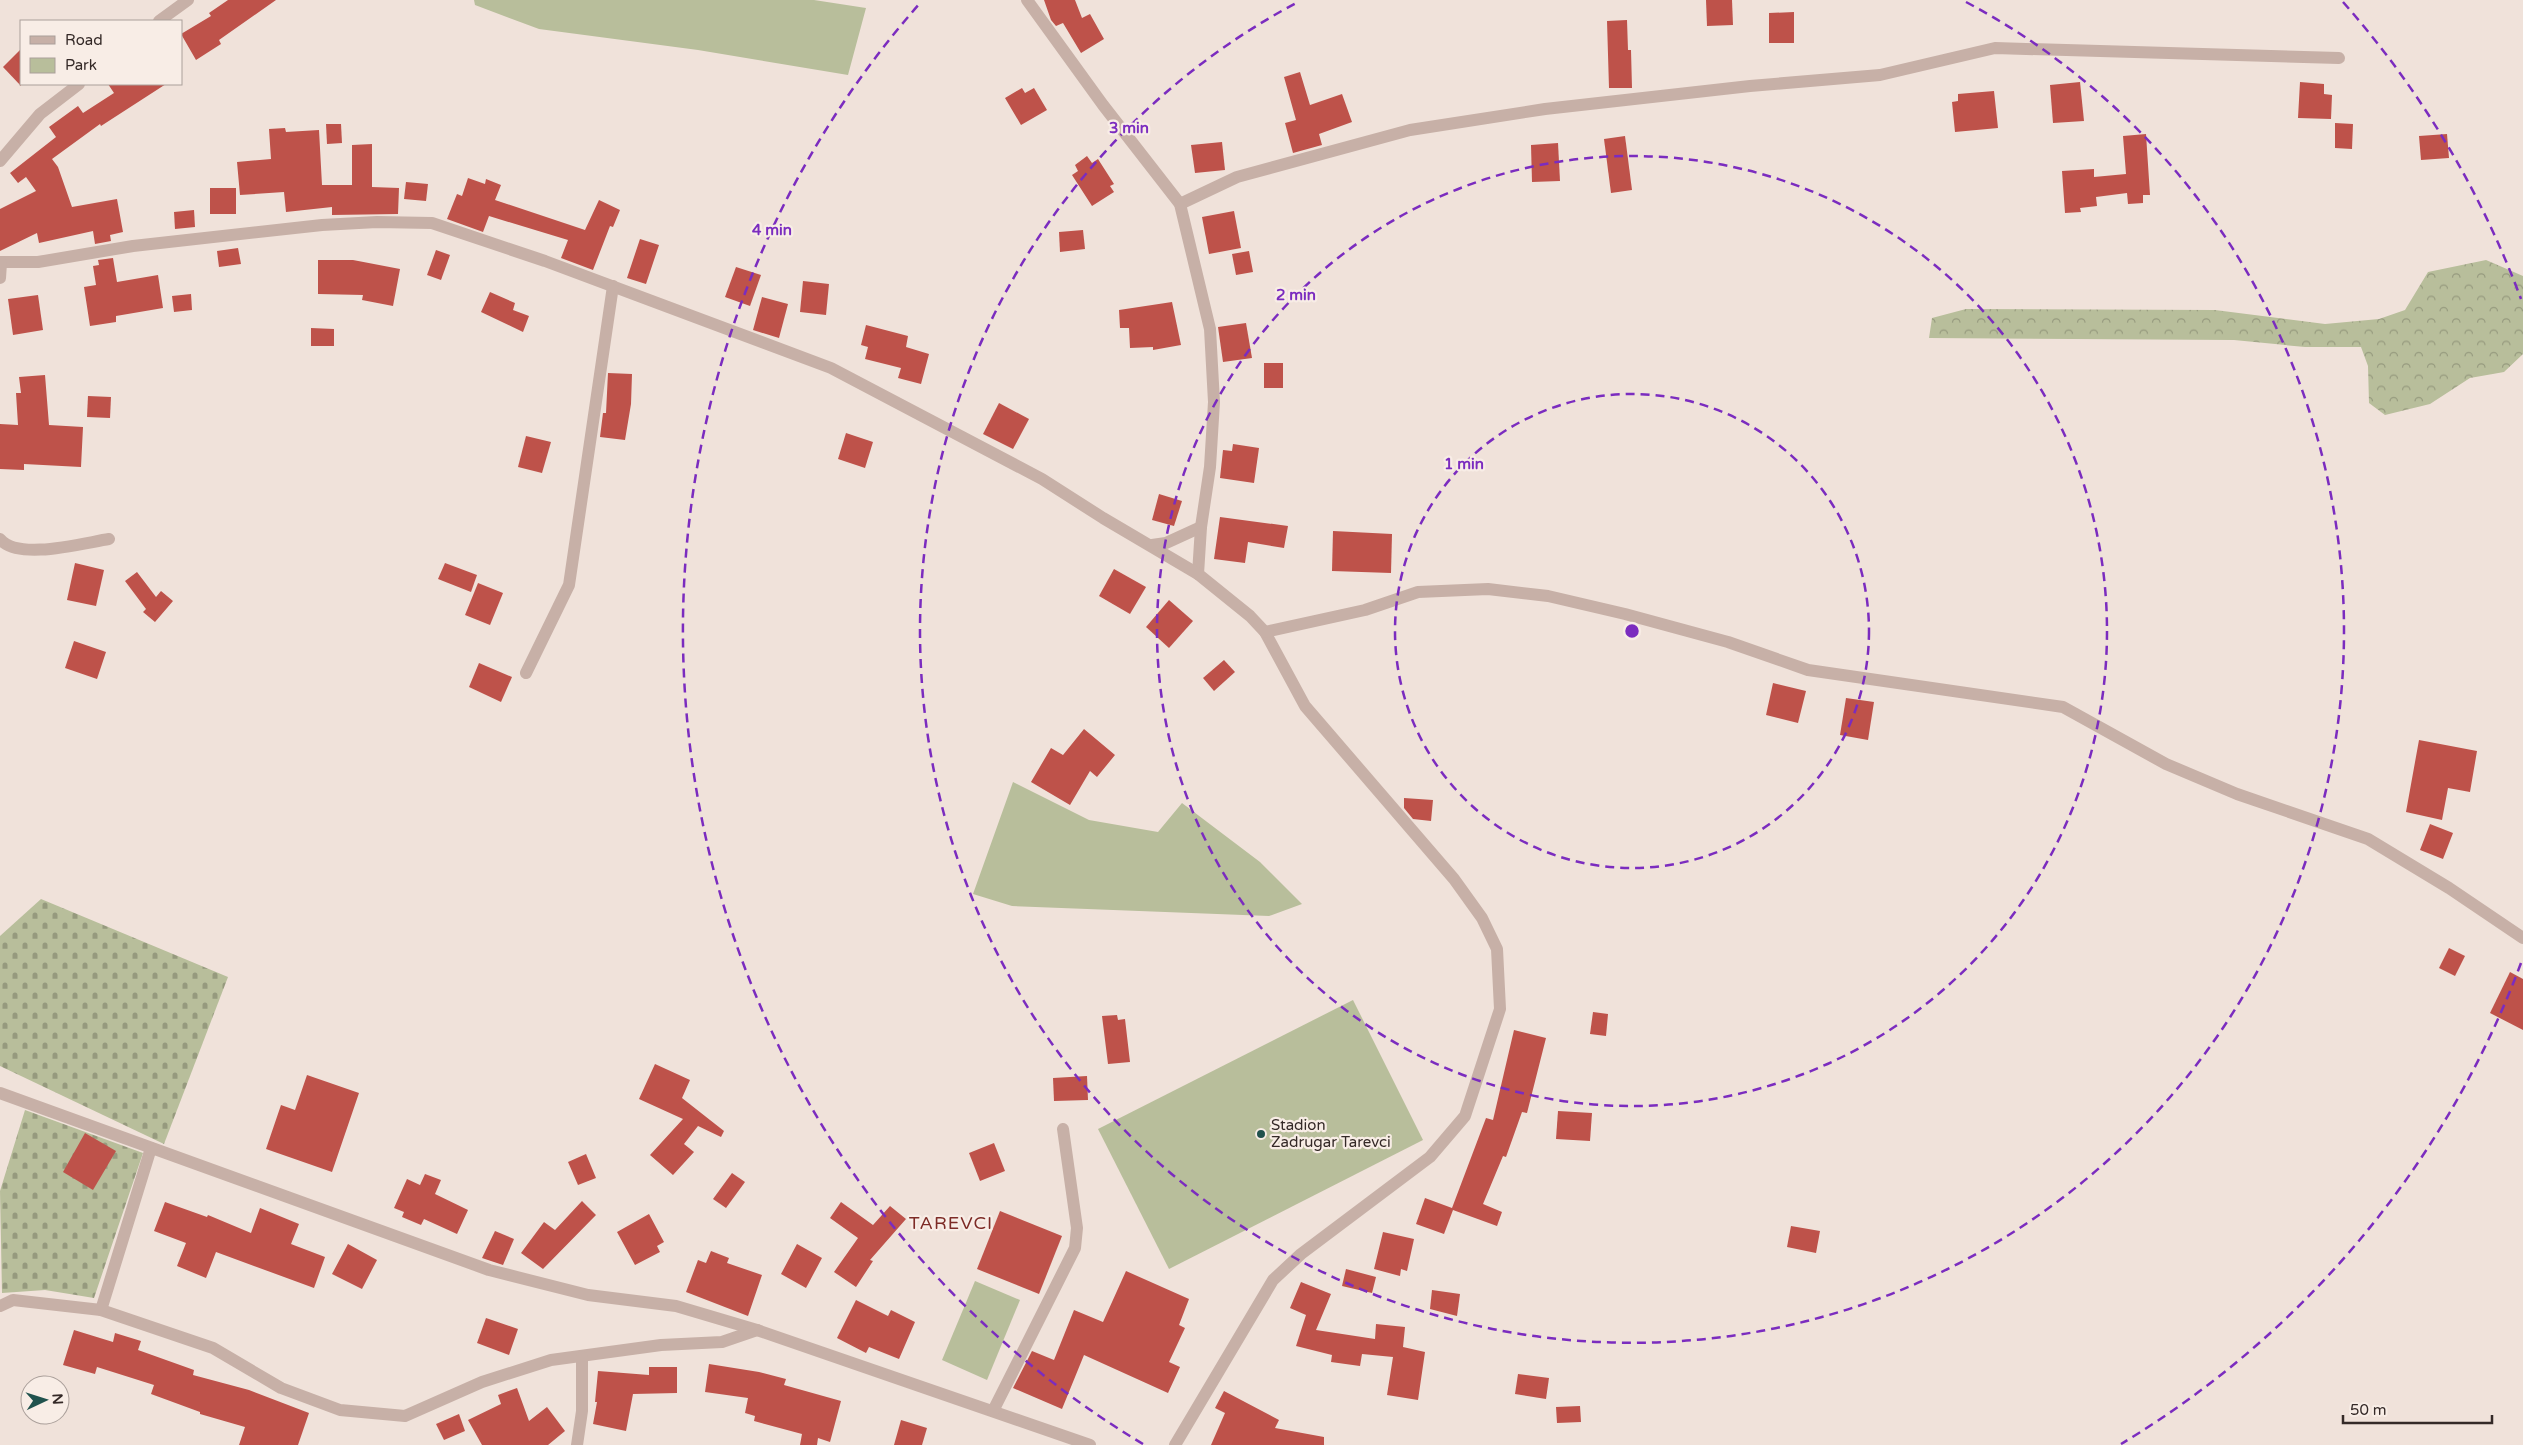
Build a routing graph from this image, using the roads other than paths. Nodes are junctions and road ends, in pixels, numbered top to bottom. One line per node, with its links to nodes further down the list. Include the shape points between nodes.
1 (188, 0): 3 (street)
2 (1027, 0): 7 (street)
3 (161, 20)
4 (2339, 58): 7 (street, via 1995,48 1880,75 1545,109 1410,130 1237,177)
5 (78, 85): 6 (street, via 40,114)
6 (0, 161)
7 (1180, 204): 11 (street, via 1210,338 1214,402 1210,467)
8 (0, 263): 9 (street); 10 (street, via 38,262 133,246 322,225 432,223)
9 (0, 278)
10 (613, 286): 14 (street, via 831,368 1042,479); 17 (street, via 570,585)
11 (1201, 527): 14 (street, via 1166,543); 15 (street)
12 (0, 539): 13 (street, via 4,544 25,551)
13 (109, 539)
14 (1152, 545): 15 (street)
15 (1198, 574): 16 (street)
16 (1265, 632): 18 (street, via 1365,610 1418,592 1488,589 1548,596 1625,614 1728,642 1808,670 2063,706 2166,764 2237,794 2368,839 2450,888); 29 (street, via 1305,706 1454,879 1482,918 1497,949 1500,1010 1465,1116 1430,1157 1301,1254 1273,1280)
17 (526, 674)
18 (2523, 938)
19 (0, 1093): 21 (street)
20 (1063, 1129): 26 (street, via 1077,1228 1074,1248)
21 (151, 1148): 23 (street); 24 (street, via 489,1270 588,1295 676,1306)
22 (0, 1306): 23 (street, via 13,1300)
23 (101, 1310): 25 (street, via 213,1348 280,1388 340,1410 377,1414 405,1416 482,1382 551,1360)
24 (757, 1330): 25 (street, via 722,1342 661,1345); 26 (street)
25 (582, 1357): 27 (street, via 582,1411)
26 (993, 1411): 28 (street)
27 (577, 1445)
28 (1088, 1445)
29 (1175, 1445)

